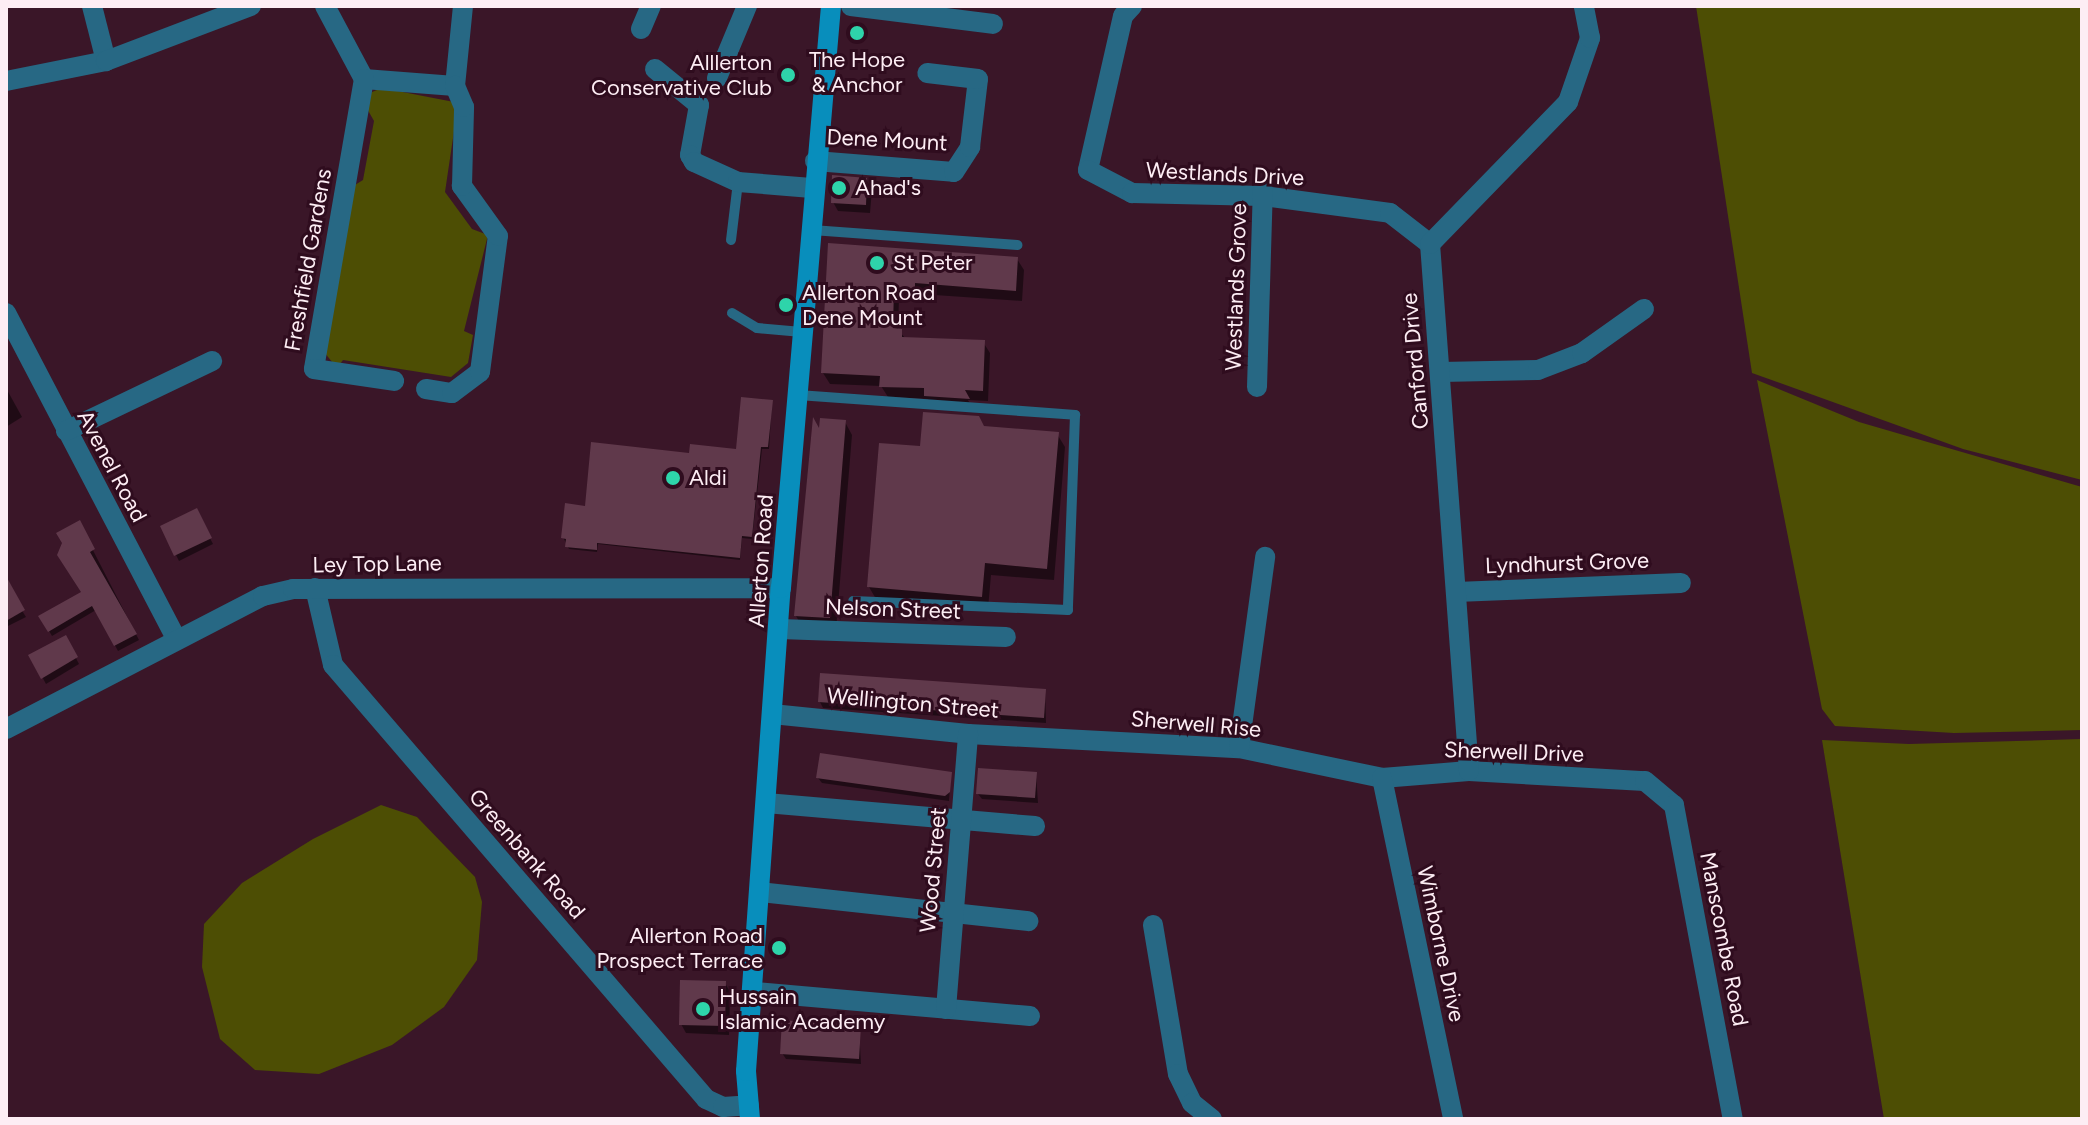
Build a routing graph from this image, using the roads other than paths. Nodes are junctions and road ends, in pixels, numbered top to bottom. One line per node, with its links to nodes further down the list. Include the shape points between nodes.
1 (92, 6): 13 (street)
2 (251, 6): 13 (street)
3 (325, 6): 17 (street)
4 (463, 6): 19 (street)
5 (651, 6): 12 (street)
6 (747, 6): 16 (street)
7 (831, 6): 20 (street, Allerton Road)
8 (851, 6): 11 (street)
9 (1132, 6): 23 (street, Westlands Drive, via 1123,16 1088,170 1132,193)
10 (1584, 6): 26 (street, via 1590,38 1568,102)
11 (993, 24)
12 (641, 29)
13 (106, 61): 18 (street)
14 (655, 69): 21 (street, via 699,105 690,155 694,162)
15 (927, 73): 20 (street, Dene Mount, via 978,79 970,147 954,172)
16 (717, 78)
17 (364, 79): 19 (street); 34 (street, Freshfield Gardens, via 314,369)
18 (6, 81)
19 (455, 86): 36 (street, via 464,107 462,186 498,236 480,372 452,393)
20 (815, 161): 22 (street, Allerton Road)
21 (738, 182): 22 (street); 25 (lane)
22 (812, 188): 24 (street, Allerton Road)
23 (1263, 192): 26 (street, Westlands Drive, via 1390,213); 35 (street, Westlands Grove)
24 (810, 230): 27 (lane); 31 (street, Allerton Road)
25 (731, 240)
26 (1430, 244): 33 (street, Canford Drive)
27 (1017, 245)
28 (1644, 309): 33 (street, via 1582,353 1538,370)
29 (6, 313): 38 (street, Avenel Road)
30 (732, 313): 31 (lane, via 757,328)
31 (802, 332): 37 (street, Allerton Road)
32 (212, 361): 38 (street)
33 (1441, 372): 43 (street, Canford Drive)
34 (394, 381)
35 (1257, 387)
36 (426, 389)
37 (798, 395): 42 (street, Allerton Road); 44 (lane, via 907,407 916,400 1075,415 1068,610)
38 (66, 431): 47 (street, Avenel Road)
39 (1265, 557): 52 (street)
40 (1681, 583): 43 (street, Lyndhurst Grove)
41 (315, 588): 42 (street, Ley Top Lane); 47 (street, Ley Top Lane, via 263,596); 66 (street, Greenbank Road, via 333,665 706,1099)
42 (781, 588): 45 (street, Allerton Road)
43 (1456, 592): 53 (street, Canford Drive)
44 (853, 601)
45 (780, 629): 46 (street, Nelson Street); 48 (street, Allerton Road)
46 (1006, 637)
47 (177, 640): 49 (street, Ley Top Lane)
48 (772, 714): 50 (street, Wellington Street); 56 (street, Allerton Road)
49 (6, 729)
50 (968, 734): 51 (street, Wellington Street); 57 (street, Wood Street)
51 (1050, 738): 52 (street, Sherwell Rise)
52 (1239, 748): 54 (street, Sherwell Rise)
53 (1469, 771): 54 (street, Sherwell Drive); 55 (street, Sherwell Drive)
54 (1382, 778): 68 (street, Wimborne Drive)
55 (1645, 781): 69 (street, Manscombe Road, via 1674,805)
56 (766, 803): 57 (street); 59 (street, Allerton Road)
57 (961, 819): 58 (street); 60 (street, Wood Street)
58 (1035, 826)
59 (760, 892): 60 (street); 63 (street, Allerton Road)
60 (953, 913): 61 (street); 64 (street, Wood Street)
61 (1028, 921)
62 (1153, 925): 67 (street, via 1178,1074 1192,1103)
63 (755, 992): 64 (street); 66 (street, Allerton Road, via 746,1071)
64 (946, 1009): 65 (street)
65 (1030, 1016)
66 (750, 1112)
67 (1212, 1119)
68 (1453, 1119)
69 (1733, 1119)

